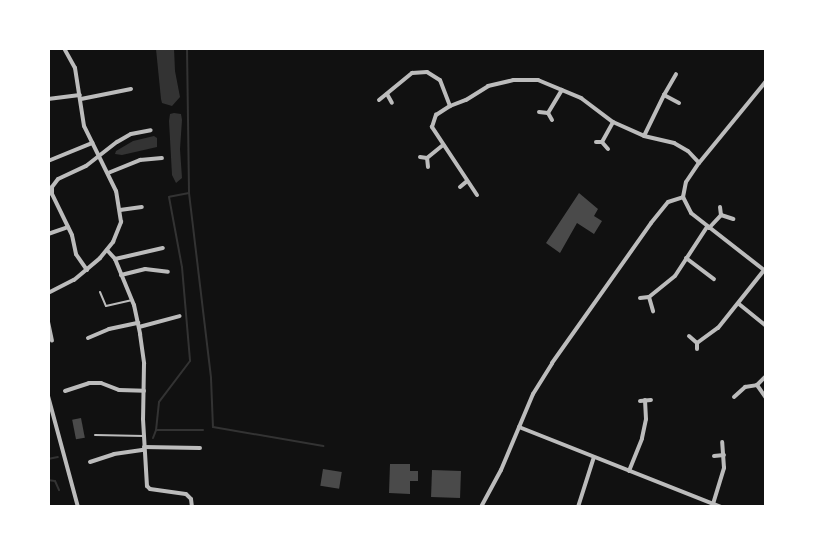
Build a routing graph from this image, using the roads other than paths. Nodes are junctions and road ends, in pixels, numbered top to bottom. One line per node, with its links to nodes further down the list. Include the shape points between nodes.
1 (66, 48): 8 (street)
2 (676, 74): 7 (street)
3 (766, 81): 30 (street)
4 (131, 89): 8 (street)
5 (562, 90): 13 (street, via 538,81 513,80 488,86); 15 (street); 17 (street, via 581,98)
6 (387, 94): 10 (street); 11 (street); 13 (street, via 412,73 427,72 440,80)
7 (664, 95): 12 (street); 19 (street)
8 (81, 97): 9 (street); 22 (street, via 84,126)
9 (48, 99)
10 (379, 100)
11 (392, 103)
12 (679, 103)
13 (450, 106): 23 (street, via 436,116 432,127)
14 (539, 112): 15 (street)
15 (548, 113): 16 (street)
16 (552, 120)
17 (613, 122): 19 (street); 21 (street)
18 (151, 129): 25 (street, via 131,134)
19 (644, 136): 30 (street, via 674,143)
20 (596, 142): 21 (street)
21 (602, 142): 24 (street)
22 (92, 143): 25 (street); 29 (street)
23 (443, 145): 28 (street); 33 (street)
24 (608, 149)
25 (100, 156): 32 (street); 42 (street, via 58,179 52,187)
26 (420, 157): 28 (street)
27 (162, 158): 32 (street, via 140,160)
28 (427, 158): 31 (street)
29 (48, 161)
30 (699, 163): 36 (street, via 686,182)
31 (428, 167)
32 (108, 173): 39 (street)
33 (466, 182): 34 (street); 35 (street)
34 (460, 187)
35 (477, 195)
36 (683, 197): 43 (street, via 692,213); 78 (street, via 664,206 612,275 543,378)
37 (142, 207): 39 (street)
38 (720, 207): 40 (street)
39 (120, 210): 46 (street, via 118,233)
40 (721, 215): 41 (street); 43 (street)
41 (733, 219)
42 (68, 227): 44 (street); 50 (street, via 76,254)
43 (708, 227): 47 (street); 49 (street)
44 (48, 234)
45 (163, 248): 48 (street)
46 (107, 250): 48 (street); 50 (street)
47 (686, 258): 53 (street); 56 (street, via 675,276)
48 (115, 259): 52 (street)
49 (765, 269): 59 (street)
50 (87, 270): 55 (street)
51 (168, 272): 52 (street, via 145,268)
52 (121, 275): 58 (street)
53 (714, 279)
54 (100, 292): 58 (lane, via 106,306)
55 (48, 293)
56 (649, 297): 57 (street); 60 (street)
57 (640, 298)
58 (132, 300): 63 (street)
59 (739, 304): 64 (street); 68 (street, via 718,328)
60 (653, 311)
61 (180, 316): 63 (street)
62 (48, 322): 67 (street)
63 (138, 325): 66 (street, via 109,329); 73 (street)
64 (766, 326)
65 (689, 336): 68 (street)
66 (88, 338)
67 (52, 341)
68 (697, 343): 69 (street)
69 (697, 349)
70 (766, 376): 71 (street)
71 (757, 385): 75 (street); 76 (street, via 745,387)
72 (65, 391): 73 (street, via 101,383 119,390)
73 (144, 391): 80 (street)
74 (48, 396): 90 (street)
75 (765, 396)
76 (734, 397)
77 (651, 400): 88 (street, via 642,401 646,419)
78 (519, 428): 86 (street); 92 (street)
79 (95, 435): 80 (lane)
80 (144, 436): 83 (street)
81 (722, 442): 84 (street)
82 (200, 448): 83 (street)
83 (144, 449): 87 (street, via 114,453); 91 (street, via 147,486 186,494)
84 (724, 455): 85 (street); 89 (street, via 722,482)
85 (714, 456)
86 (594, 458): 88 (street); 93 (street)
87 (90, 462)
88 (629, 471): 89 (street)
89 (713, 504): 94 (street)
90 (78, 507)
91 (192, 507)
92 (481, 507)
93 (578, 507)
94 (721, 507)

